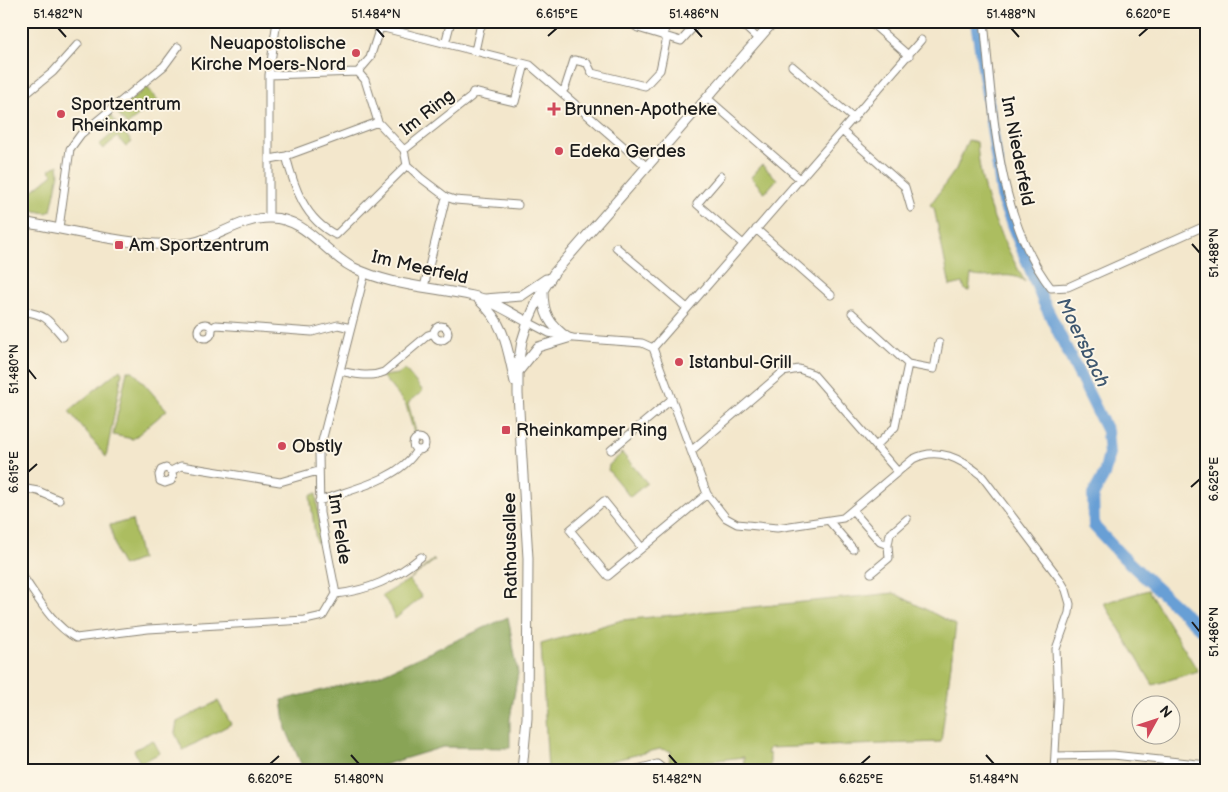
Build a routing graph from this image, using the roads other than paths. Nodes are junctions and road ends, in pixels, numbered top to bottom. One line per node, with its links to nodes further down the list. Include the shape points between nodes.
1 (277, 21): 24 (street)
2 (374, 21): 12 (street)
3 (451, 21): 17 (street)
4 (485, 21): 19 (street, via 480,28)
5 (627, 21): 13 (street)
6 (667, 21): 13 (street)
7 (698, 21): 13 (street, via 681,41)
8 (739, 21): 14 (street)
9 (774, 21): 14 (street)
10 (869, 21): 20 (street)
11 (984, 21): 43 (street, Im Niederfeld, via 1007,192 1022,237 1051,288 1068,287)
12 (381, 24): 17 (street); 23 (street, via 370,58)
13 (665, 37): 25 (street, via 660,70 645,86 592,73 587,63 574,60)
14 (758, 39): 27 (street)
15 (921, 40): 20 (street)
16 (78, 44): 26 (street, via 53,72)
17 (445, 44): 19 (street)
18 (178, 47): 44 (street, via 164,66 81,134 71,146)
19 (475, 51): 21 (street)
20 (909, 56): 28 (street)
21 (525, 64): 25 (street); 31 (street, Im Ring, via 515,102 473,92)
22 (792, 66): 28 (street)
23 (358, 72): 24 (street); 29 (street, via 366,80)
24 (269, 75): 33 (street)
25 (562, 92): 35 (street)
26 (21, 98)
27 (707, 98): 35 (street); 37 (street)
28 (854, 119): 30 (street)
29 (378, 122): 31 (street); 32 (street)
30 (843, 132): 37 (street); 40 (street, via 905,187)
31 (404, 150): 34 (street)
32 (286, 156): 33 (street); 34 (street, via 294,188 308,211 321,226 336,235)
33 (270, 159): 41 (street)
34 (407, 165): 38 (street)
35 (646, 166): 49 (street)
36 (721, 176): 46 (street, via 697,204)
37 (800, 179): 45 (street)
38 (446, 197): 39 (street); 50 (street)
39 (518, 205)
40 (911, 208)
41 (269, 218): 44 (street, Im Meerfeld, via 246,222 183,244 148,243); 48 (street, Im Meerfeld, via 302,228 347,264)
42 (21, 222): 44 (street, Im Meerfeld)
43 (1207, 225)
44 (59, 228)
45 (756, 229): 46 (street); 52 (street)
46 (743, 244): 54 (street)
47 (616, 247): 54 (street)
48 (365, 273): 50 (street, Im Meerfeld); 59 (street, Im Felde)
49 (554, 273): 51 (street, Rathausallee); 53 (street, via 521,296)
50 (424, 288): 53 (street, Im Meerfeld)
51 (543, 290): 57 (street, Rathausallee); 62 (street, via 546,318)
52 (831, 295)
53 (478, 297): 57 (street, Im Meerfeld); 68 (street, via 503,331)
54 (687, 308): 64 (street)
55 (21, 311): 61 (street, via 47,318)
56 (852, 314): 65 (street)
57 (528, 322): 62 (street, via 548,333); 67 (street, Rathausallee)
58 (212, 328): 59 (street, via 216,325 312,332 338,325)
59 (351, 328): 66 (street, Im Felde)
60 (434, 333): 66 (street, via 384,372 360,375)
61 (63, 336)
62 (568, 338): 64 (street, via 642,343); 67 (street, via 541,345)
63 (939, 343): 65 (street, via 934,369)
64 (653, 348): 69 (street)
65 (908, 364): 70 (street, via 895,427)
66 (340, 371): 75 (street, Im Felde, via 319,453)
67 (518, 372): 68 (street, Rathausallee)
68 (518, 394): 93 (street, Rathausallee, via 528,558 527,718)
69 (672, 399): 72 (street); 73 (street)
70 (876, 446): 73 (street, via 813,374 799,369 783,372); 76 (street)
71 (417, 450): 80 (street, via 410,461 386,478)
72 (611, 450)
73 (691, 452): 78 (street)
74 (171, 471): 75 (street, via 181,466 191,467 280,482)
75 (318, 471): 80 (street, Im Felde)
76 (898, 472): 81 (street); 91 (street, via 924,454 938,454 967,464 981,475 1066,590 1069,613 1056,649)
77 (21, 488): 79 (street)
78 (707, 494): 83 (street, via 726,518 737,524 777,528); 85 (street)
79 (59, 500)
80 (320, 501): 90 (street, Im Felde)
81 (854, 512): 83 (street); 84 (street, via 880,542)
82 (907, 519): 84 (street, via 890,534)
83 (830, 522): 86 (street)
84 (888, 545): 88 (street, via 889,558)
85 (642, 548): 85 (street, via 604,501 570,530 608,576)
86 (853, 549)
87 (421, 557): 90 (street, via 406,569 361,591)
88 (871, 573)
89 (21, 574): 90 (street, via 62,629 76,638 148,629 305,620 323,616)
90 (336, 594)
91 (1055, 756): 92 (street, via 1113,755); 96 (street)
92 (1207, 765)
93 (522, 771)
94 (629, 771): 95 (street, via 656,764)
95 (666, 771)
96 (1054, 771)

